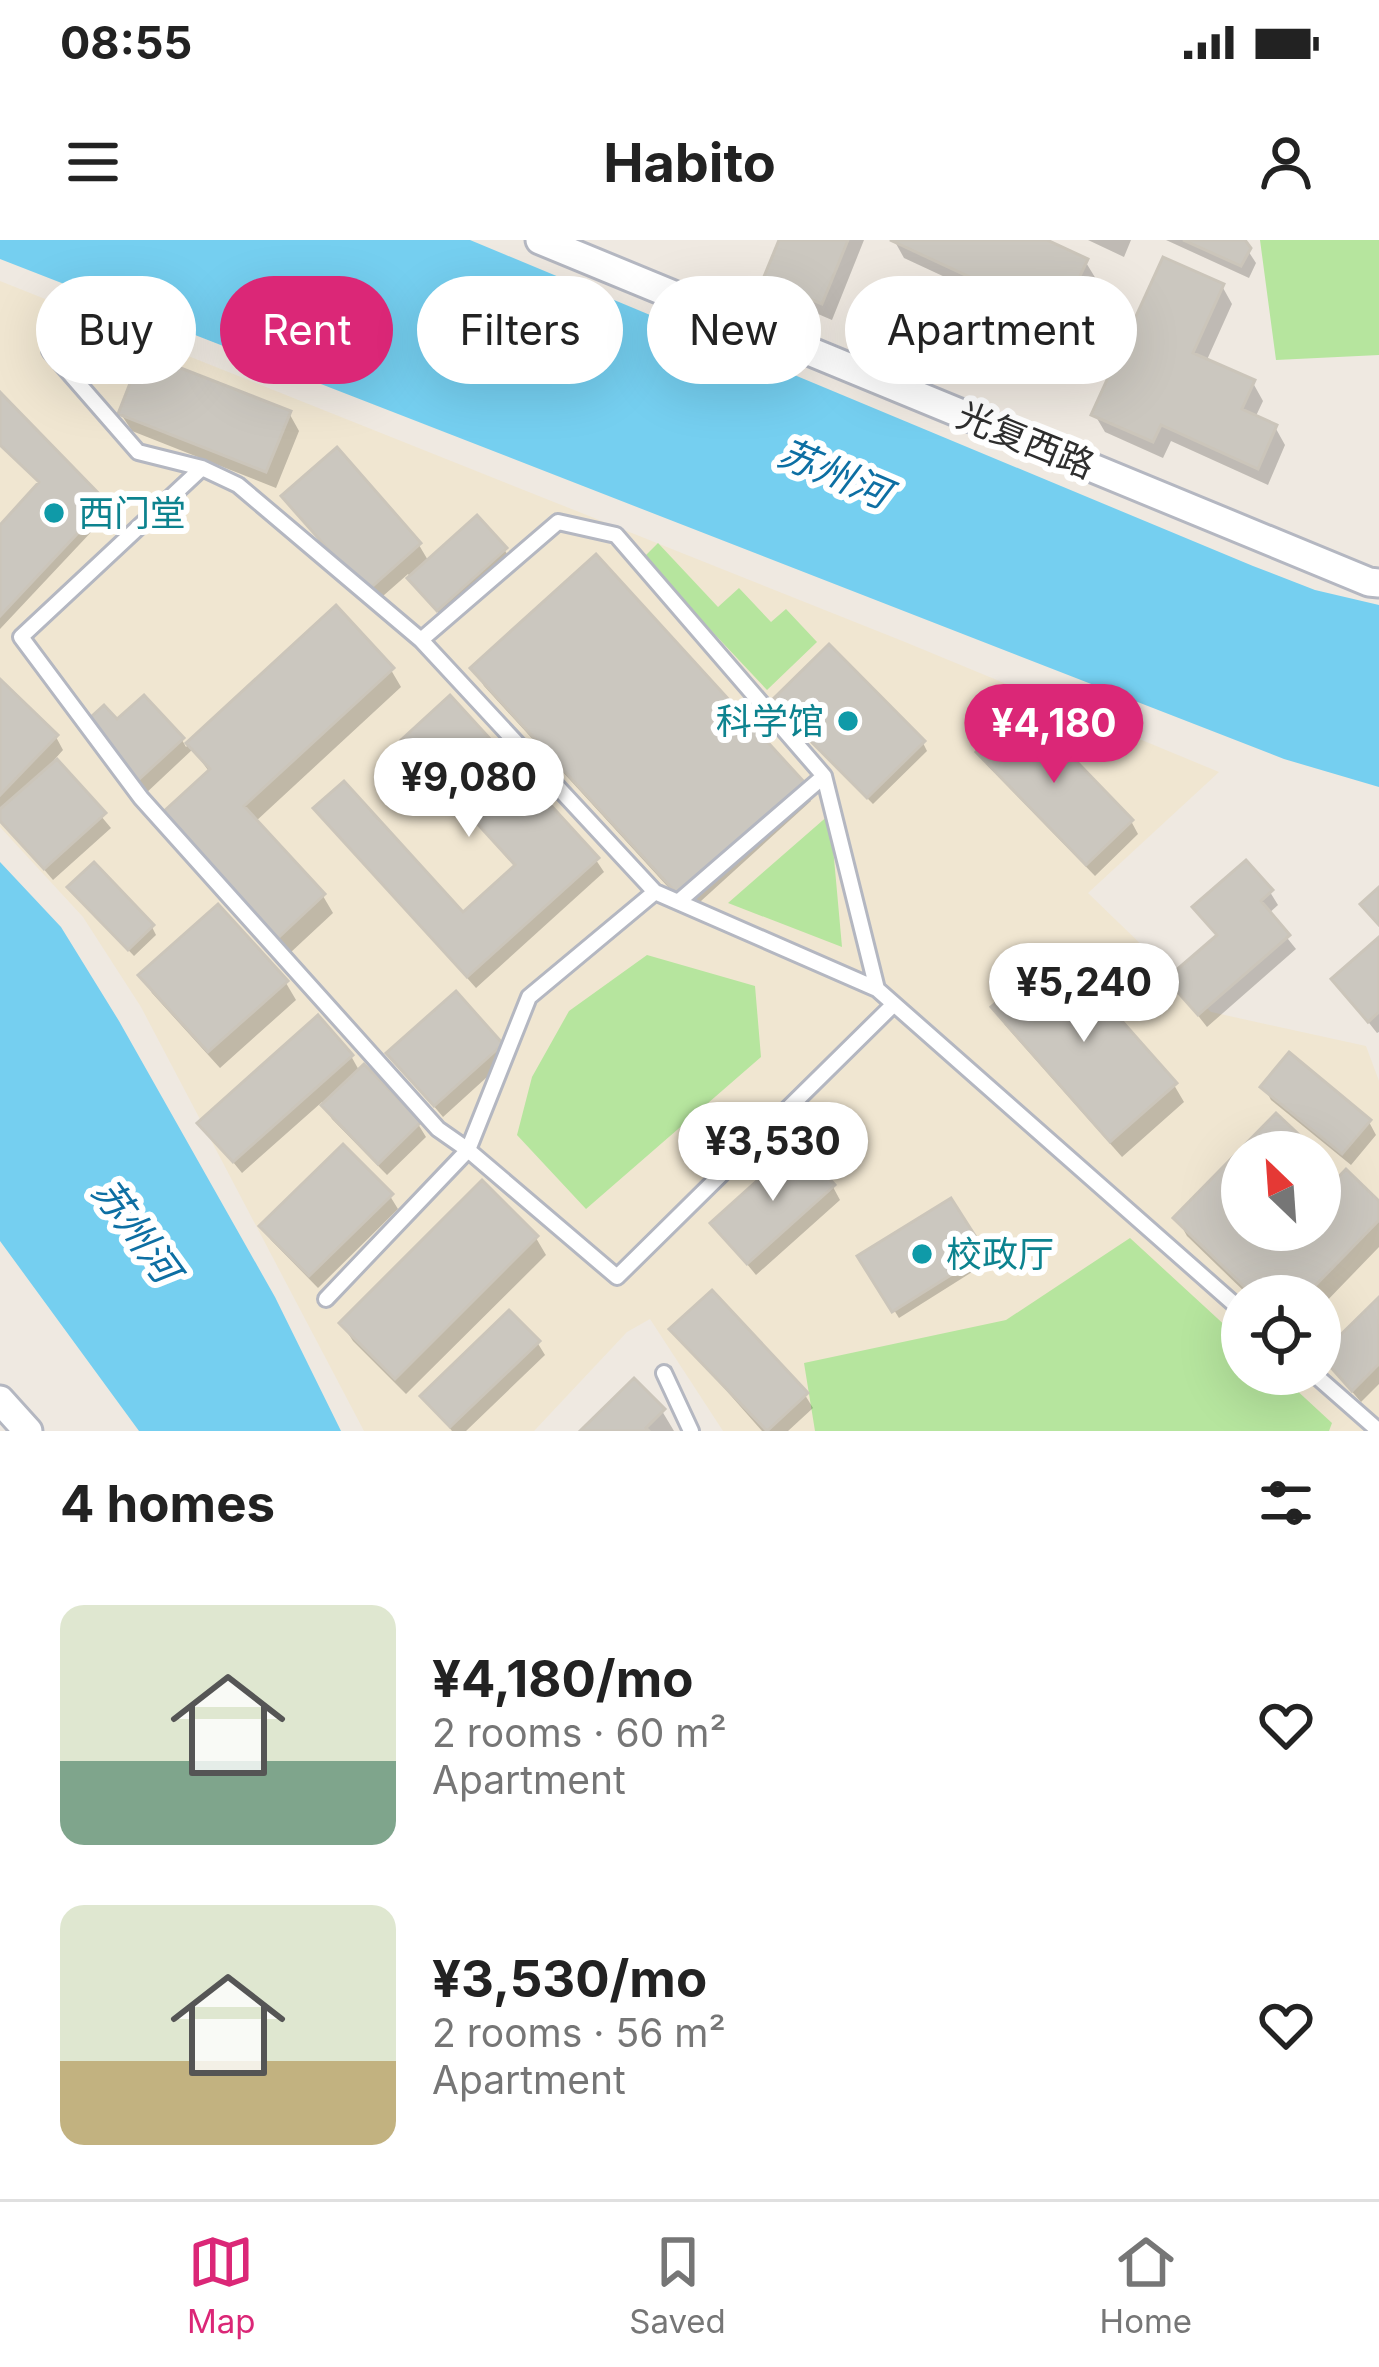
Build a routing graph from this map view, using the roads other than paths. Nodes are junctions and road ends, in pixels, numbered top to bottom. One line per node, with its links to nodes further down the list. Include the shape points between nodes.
1 (540, 240): 4 (street, 光复西路)
2 (79, 384): 3 (lane, via 138,452)
3 (202, 468): 5 (lane, via 238,485); 11 (lane, via 21,638 141,798 438,1129)
4 (1379, 583)
5 (421, 640): 6 (lane, via 558,522 616,535); 7 (lane)
6 (824, 776): 8 (lane); 9 (lane)
7 (656, 892): 8 (lane); 11 (lane, via 529,997)
8 (678, 902): 9 (lane)
9 (877, 989): 10 (lane)
10 (894, 1004): 11 (lane, via 617,1277); 12 (lane)
11 (468, 1150): 13 (lane)
12 (1221, 1292)
13 (326, 1299)
14 (664, 1373): 18 (lane)
15 (1338, 1395): 19 (lane)
16 (0, 1400): 17 (street)
17 (28, 1431)
18 (691, 1431)
19 (1379, 1431)

